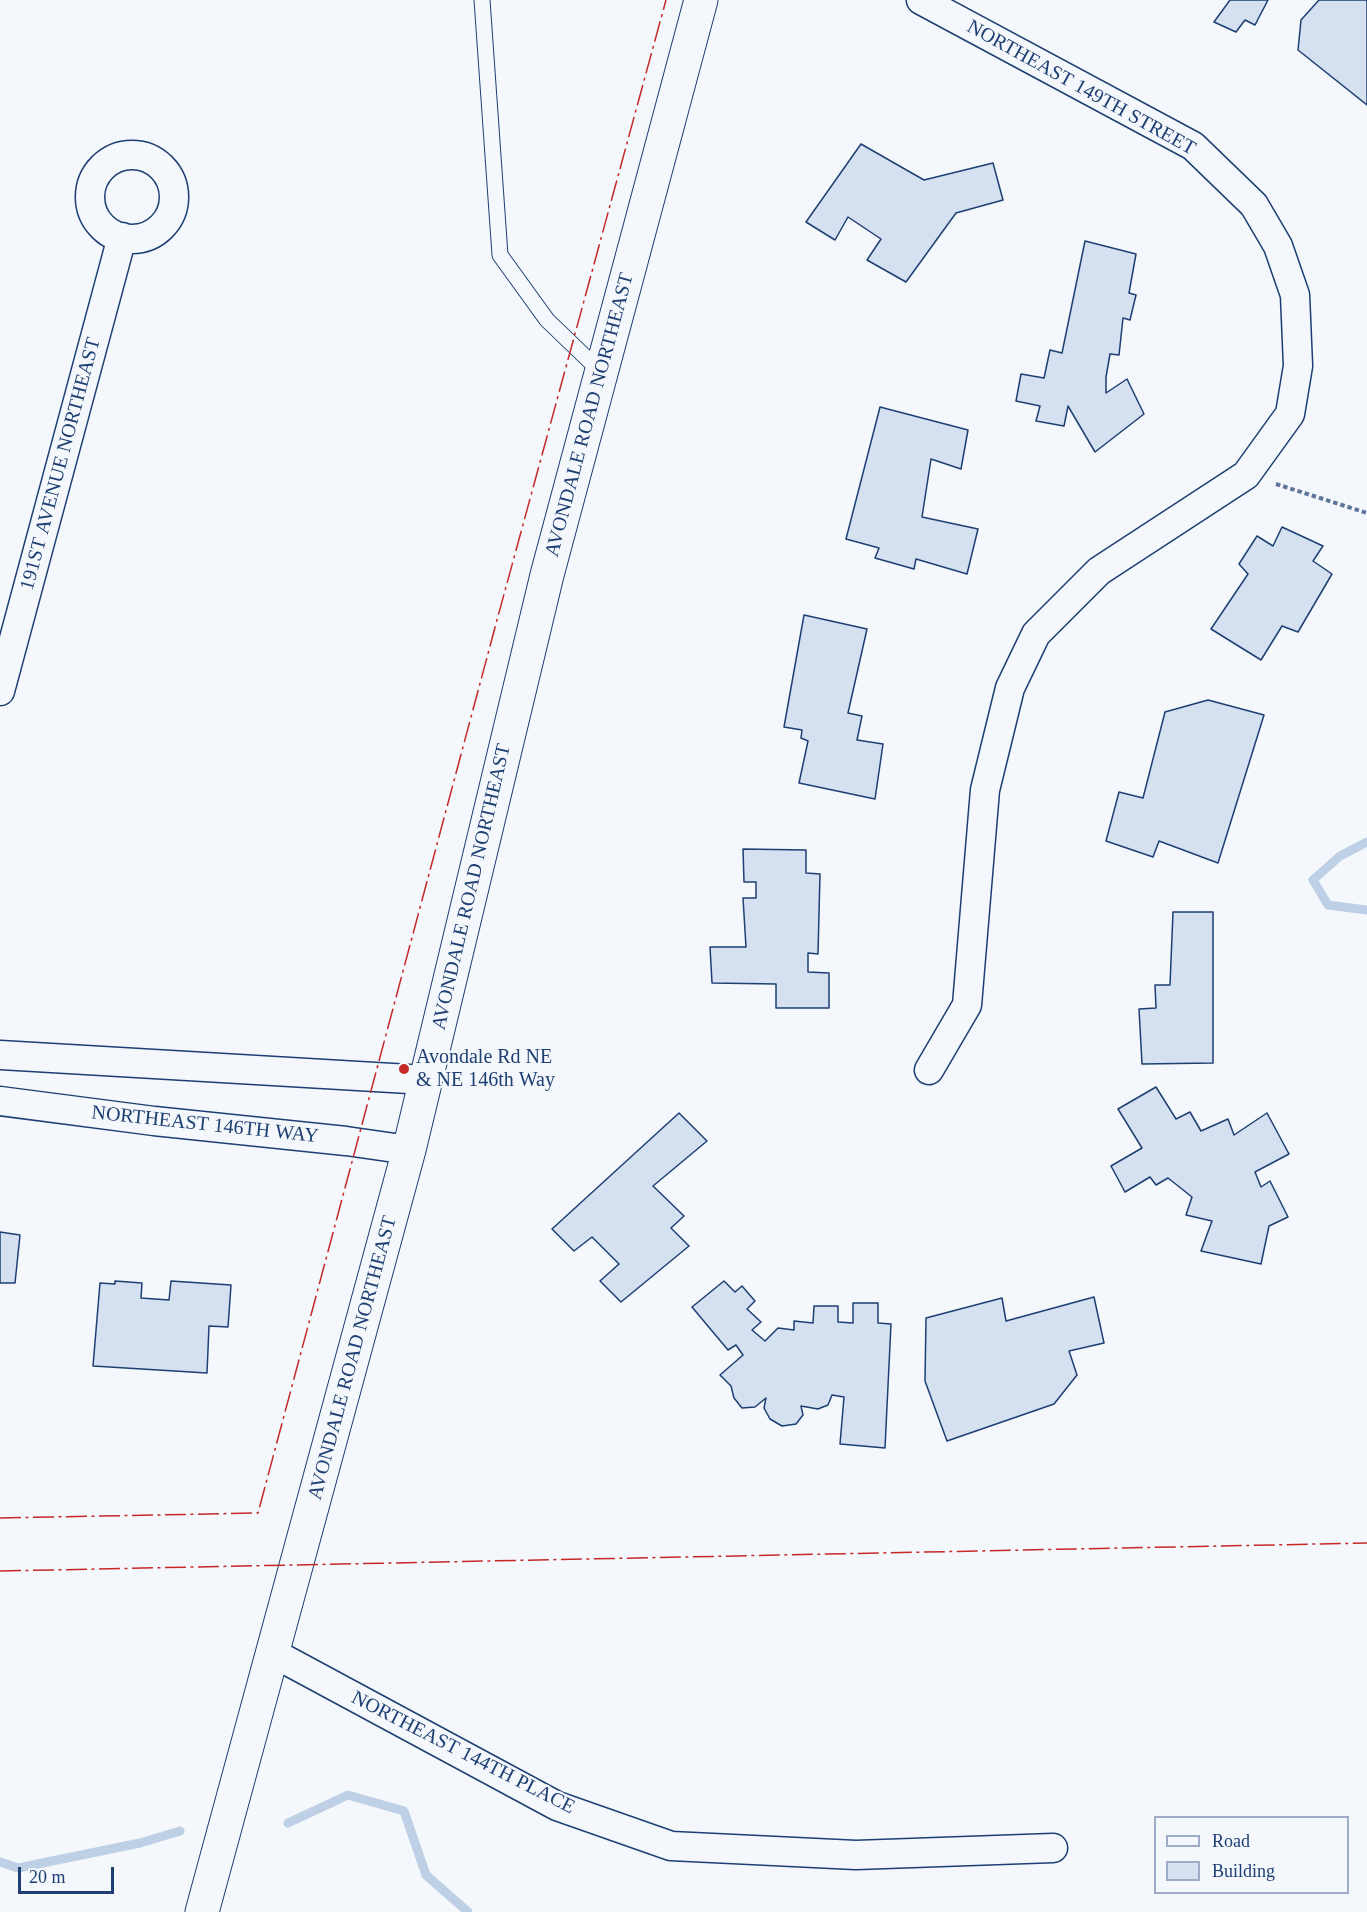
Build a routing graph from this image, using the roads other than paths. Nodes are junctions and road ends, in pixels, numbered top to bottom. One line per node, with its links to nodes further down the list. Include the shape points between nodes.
1 (482, 0): 5 (lane, via 500,255 547,320)
2 (701, 0): 5 (main road, AVONDALE ROAD NORTHEAST)
3 (921, 0): 8 (street, NORTHEAST 149TH STREET, via 1193,146 1254,205 1278,246 1294,295 1299,366 1290,414 1246,475 1099,571 1036,634 1010,688 985,790 968,1005)
4 (122, 237): 6 (street, 191ST AVENUE NORTHEAST)
5 (601, 372): 9 (main road, AVONDALE ROAD NORTHEAST, via 547,575)
6 (0, 691)
7 (0, 1055): 9 (street)
8 (929, 1070)
9 (426, 1080): 11 (main road, AVONDALE ROAD NORTHEAST)
10 (0, 1101): 11 (street, NORTHEAST 146TH WAY)
11 (410, 1150): 12 (main road, AVONDALE ROAD NORTHEAST)
12 (273, 1653): 13 (street, NORTHEAST 144TH PLACE, via 557,1806 671,1846 856,1855); 14 (main road, AVONDALE ROAD NORTHEAST)
13 (1053, 1848)
14 (202, 1912)

